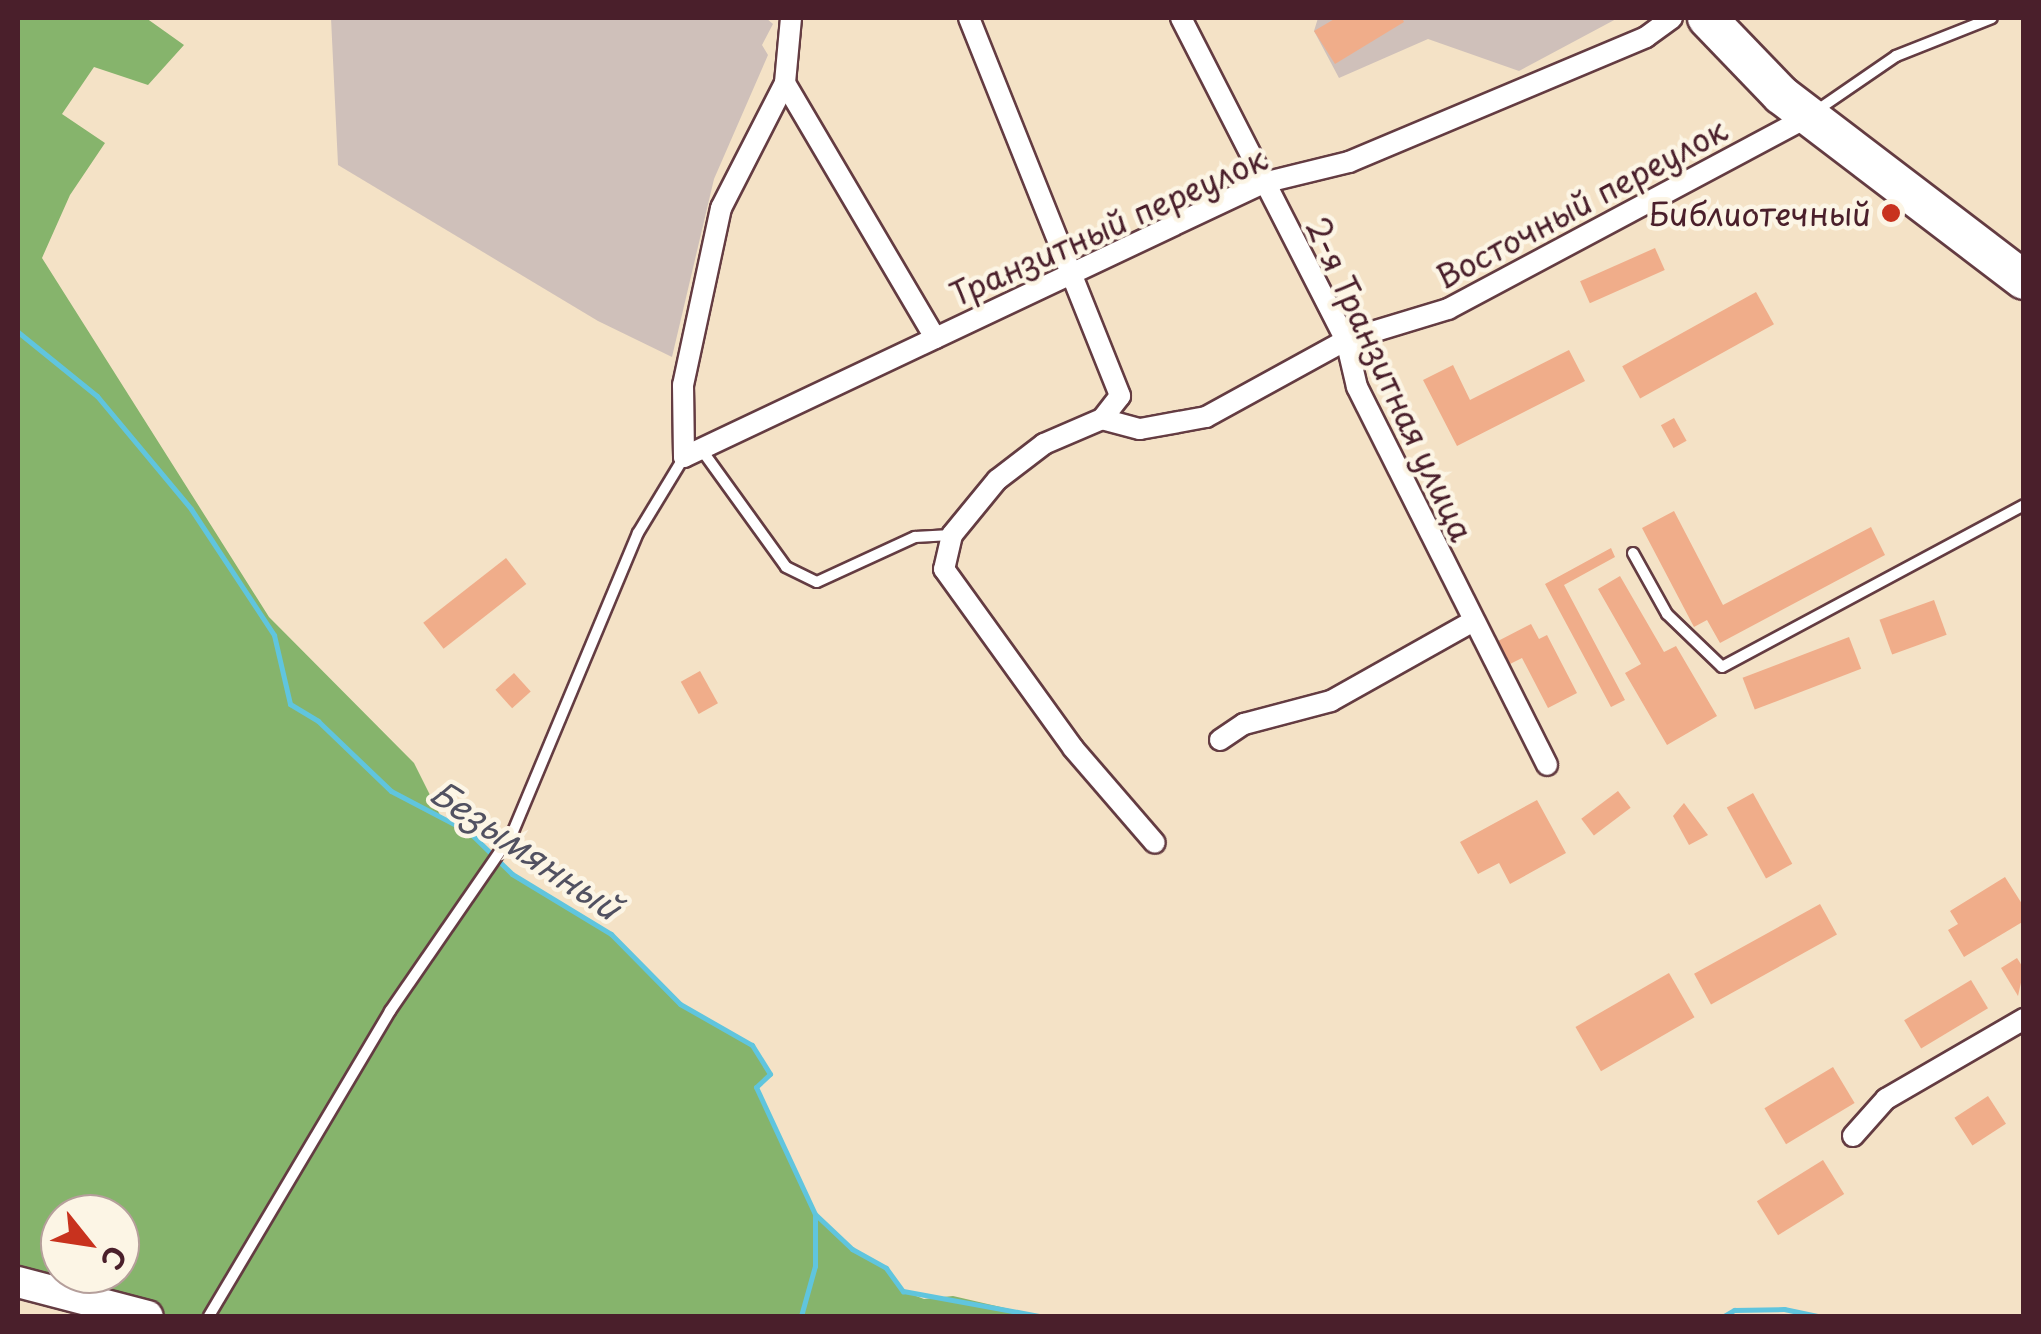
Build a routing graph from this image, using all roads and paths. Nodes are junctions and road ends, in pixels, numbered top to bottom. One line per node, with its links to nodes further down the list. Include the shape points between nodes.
1 (791, 18): 7 (street)
2 (970, 18): 10 (street)
3 (1181, 18): 9 (street, 2-я Транзитная улица)
4 (1672, 18): 9 (street, Транзитный переулок, via 1646,37 1349,162)
5 (1707, 18): 8 (highway)
6 (1992, 18): 8 (lane, via 1896,56)
7 (784, 83): 12 (street); 15 (street, via 721,208 683,385)
8 (1807, 117): 11 (highway); 13 (street, Восточный переулок, via 1448,309)
9 (1262, 183): 10 (street, Транзитный переулок); 13 (street, 2-я Транзитная улица)
10 (1072, 273): 12 (street, Транзитный переулок); 14 (street, via 1120,396)
11 (2024, 280)
12 (936, 338): 15 (street, Транзитный переулок)
13 (1346, 340): 14 (street, Восточный переулок, via 1206,417 1140,429); 19 (street, 2-я Транзитная улица, via 1357,386)
14 (1102, 419): 17 (street, via 1044,444 997,480)
15 (692, 453): 17 (lane, via 786,567 817,582 915,537); 27 (lane, via 638,533 512,834 390,1011)
16 (2024, 505): 18 (lane, via 1722,667 1667,614)
17 (952, 535): 22 (street, via 944,569 969,612)
18 (1633, 553)
19 (1472, 622): 20 (street, via 1330,701 1244,724); 21 (street, 2-я Транзитная улица)
20 (1220, 740)
21 (1548, 765)
22 (1155, 843)
23 (2024, 1019): 24 (street, via 1886,1099)
24 (1853, 1136)
25 (18, 1282): 26 (street)
26 (148, 1316)
27 (209, 1316)

